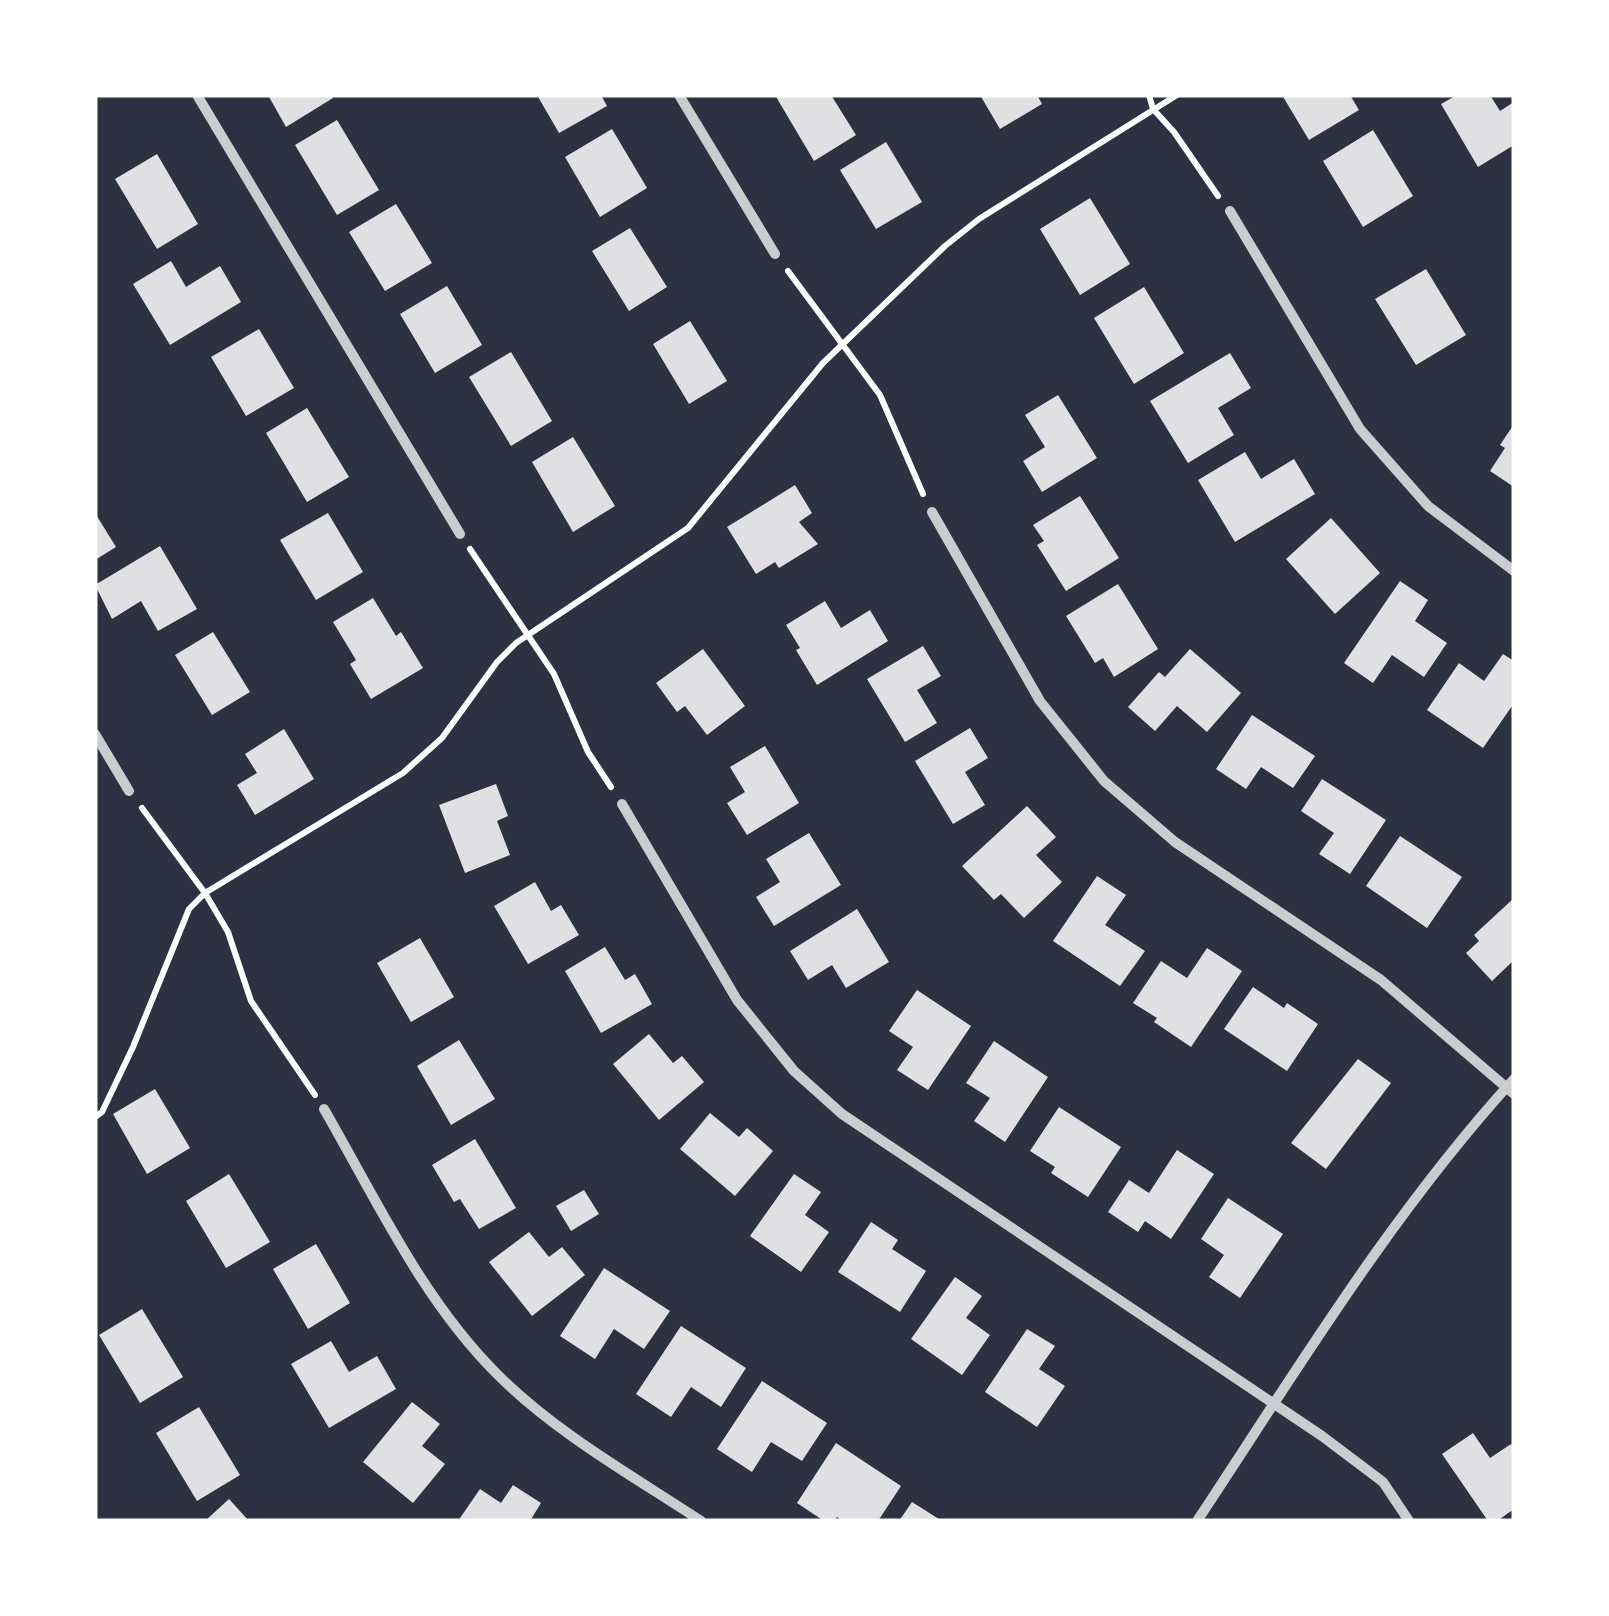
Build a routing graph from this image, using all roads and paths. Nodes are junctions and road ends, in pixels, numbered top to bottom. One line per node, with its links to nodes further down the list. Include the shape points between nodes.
1 (197, 95): 10 (street)
2 (679, 95): 7 (street)
3 (1149, 95): 5 (path)
4 (1177, 95): 5 (path)
5 (1154, 108): 6 (path); 8 (path, via 979,219)
6 (1230, 211): 11 (street, via 1360,429 1428,506)
7 (774, 254): 8 (path)
8 (844, 344): 9 (path, via 880,394); 12 (path, via 688,528)
9 (932, 512): 17 (street, via 1040,701 1104,781 1175,842 1381,980)
10 (460, 534): 12 (path)
11 (1514, 571)
12 (526, 636): 15 (path, via 554,674 588,752); 16 (path, via 497,662 442,738 403,772)
13 (95, 734): 14 (street)
14 (130, 791): 16 (path)
15 (622, 804): 20 (street, via 738,1000 794,1071 842,1114)
16 (205, 892): 18 (path, via 228,932 252,1001); 19 (path, via 189,909 133,1047)
17 (1512, 1087): 20 (street, via 1456,1144 1394,1225)
18 (324, 1109): 21 (street, via 438,1305 497,1375)
19 (95, 1118)
20 (1274, 1404): 22 (street); 23 (street, via 1383,1482)
21 (702, 1521)
22 (1197, 1521)
23 (1409, 1521)

